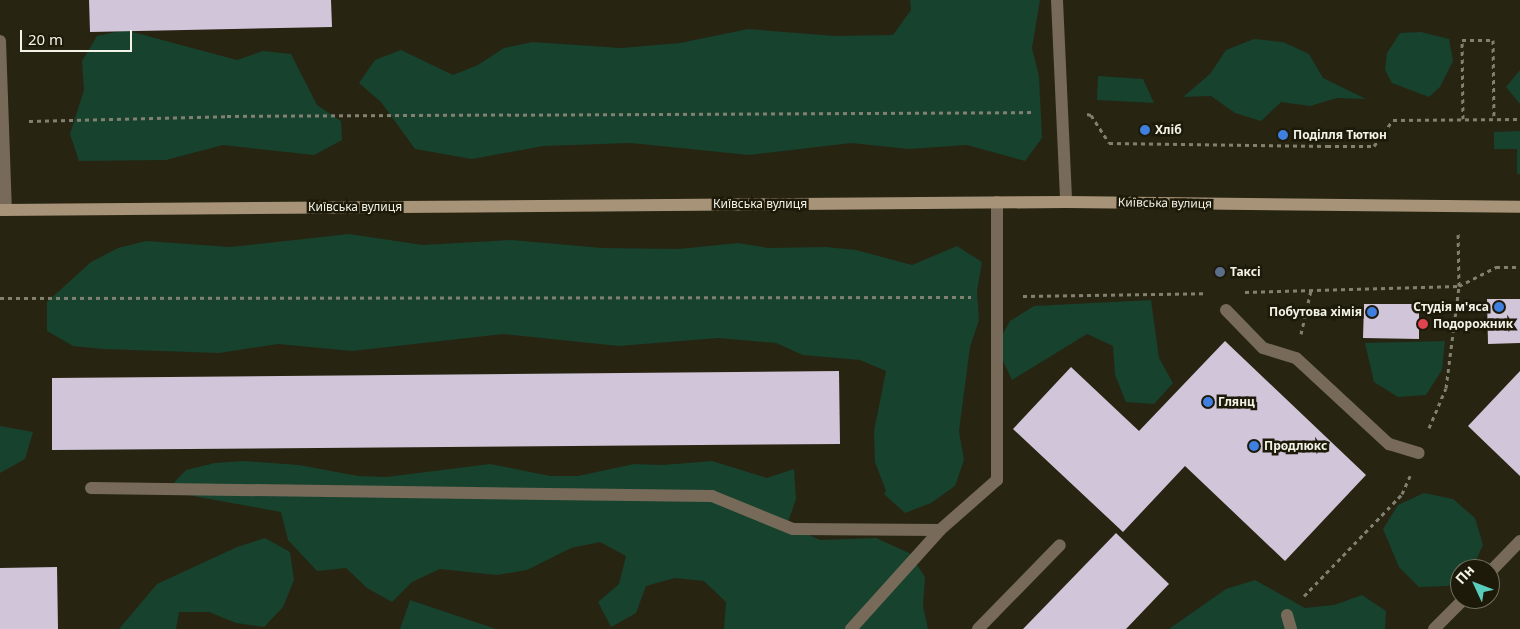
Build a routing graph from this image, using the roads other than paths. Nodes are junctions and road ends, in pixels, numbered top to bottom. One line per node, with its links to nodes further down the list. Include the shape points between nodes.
1 (1057, 0): 5 (lane)
2 (0, 41): 3 (lane)
3 (2, 122): 7 (lane)
4 (997, 202): 5 (main road, Київська вулиця); 7 (main road, Київська вулиця); 11 (lane, via 997,480)
5 (1066, 202): 6 (main road, Київська вулиця)
6 (1520, 208)
7 (3, 210)
8 (1226, 310): 9 (lane, via 1264,348 1296,358 1389,444)
9 (1419, 453)
10 (91, 488): 11 (lane, via 712,496 793,528)
11 (940, 530): 17 (lane)
12 (1520, 541): 14 (lane)
13 (1060, 545): 18 (lane)
14 (1500, 562)
15 (1454, 609): 20 (lane)
16 (1287, 615): 19 (lane)
17 (852, 629)
18 (978, 629)
19 (1291, 629)
20 (1434, 629)

